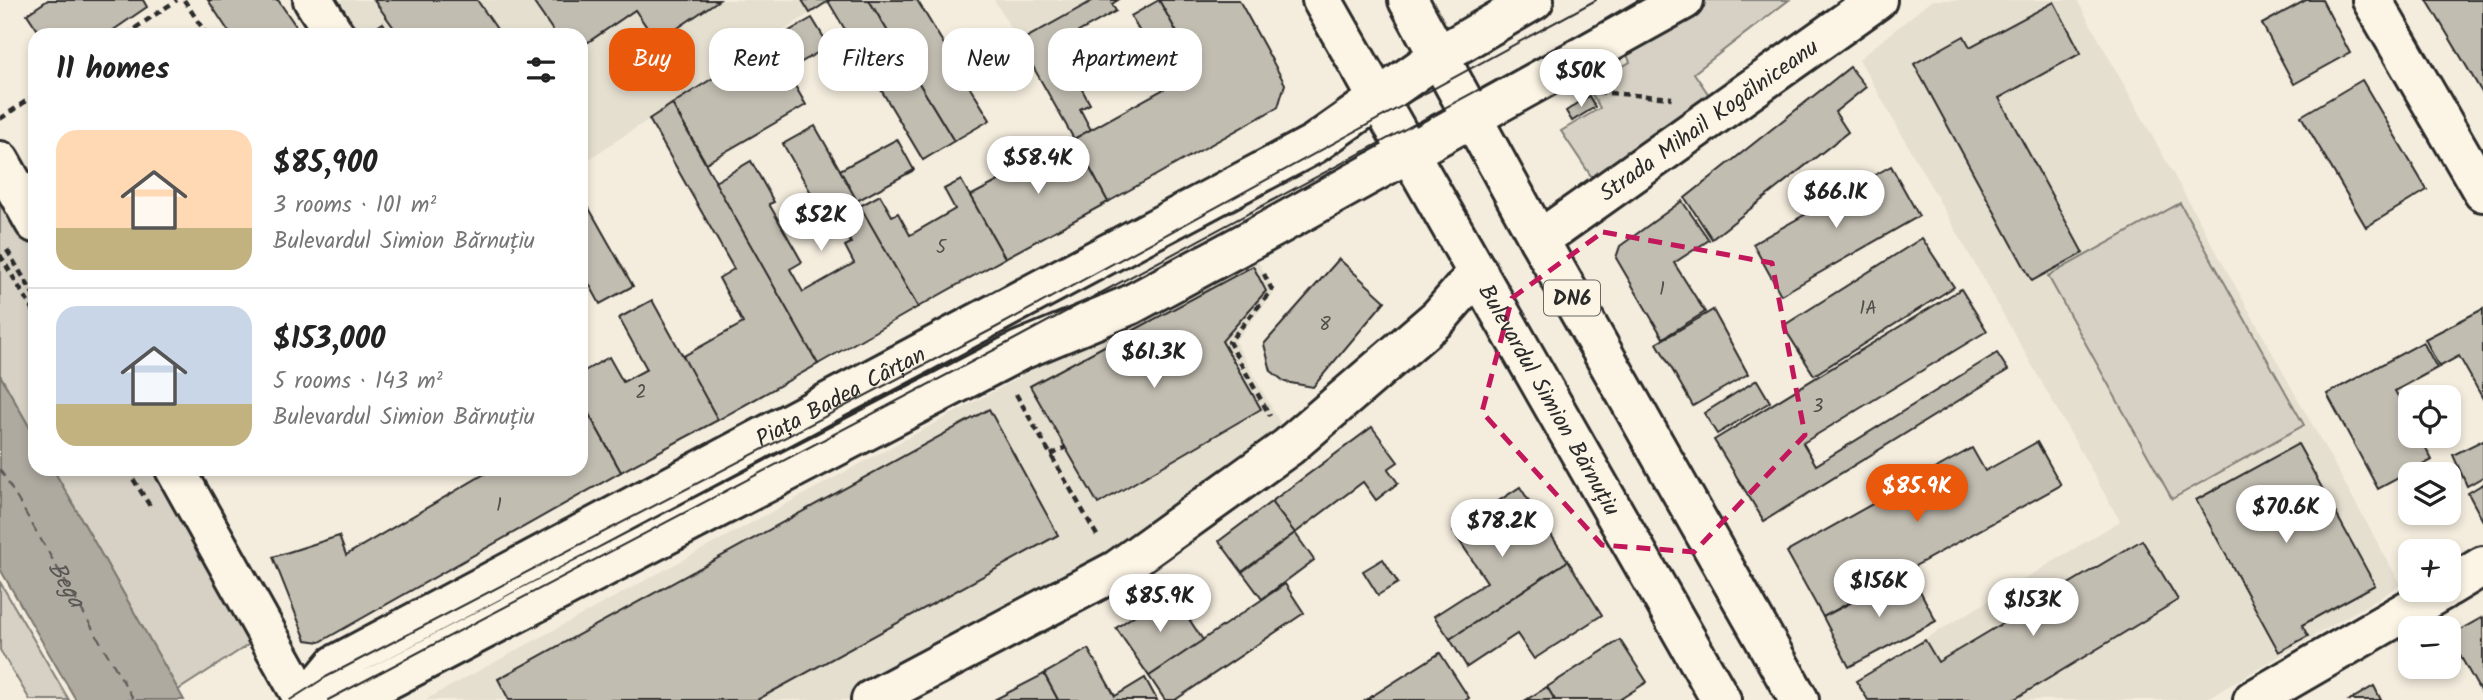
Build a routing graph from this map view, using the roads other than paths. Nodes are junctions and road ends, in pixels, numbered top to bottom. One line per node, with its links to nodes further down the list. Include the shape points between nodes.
1 (313, 0): 8 (street)
2 (1322, 0): 10 (street, Bulevardul Simion Bărnuțiu)
3 (1408, 0): 9 (street, DN6)
4 (1534, 0): 9 (street)
5 (1684, 0): 11 (street)
6 (1877, 0): 16 (street, Strada Mihail Kogălniceanu)
7 (2372, 0): 14 (street)
8 (331, 28)
9 (1440, 55): 10 (street); 11 (street, DN6)
10 (1379, 98): 12 (street, Bulevardul Simion Bărnuțiu); 22 (street, Piața Badea Cârțan, via 1314,144 335,665)
11 (1471, 118): 12 (street); 16 (street, DN6)
12 (1410, 152): 17 (street, Bulevardul Simion Bărnuțiu); 23 (street, Piața Badea Cârțan, via 1130,305 1019,351 370,689)
13 (0, 161): 15 (street)
14 (2483, 192)
15 (28, 211)
16 (1539, 240): 26 (street, DN6)
17 (1478, 272): 24 (street, via 1438,317 1288,447 1116,570); 25 (street, Bulevardul Simion Bărnuțiu)
18 (179, 476): 22 (street)
19 (2483, 566): 20 (street)
20 (2461, 579)
21 (2422, 602): 27 (street)
22 (305, 700)
23 (313, 700)
24 (871, 700)
25 (1721, 700)
26 (1799, 700)
27 (2253, 700)

